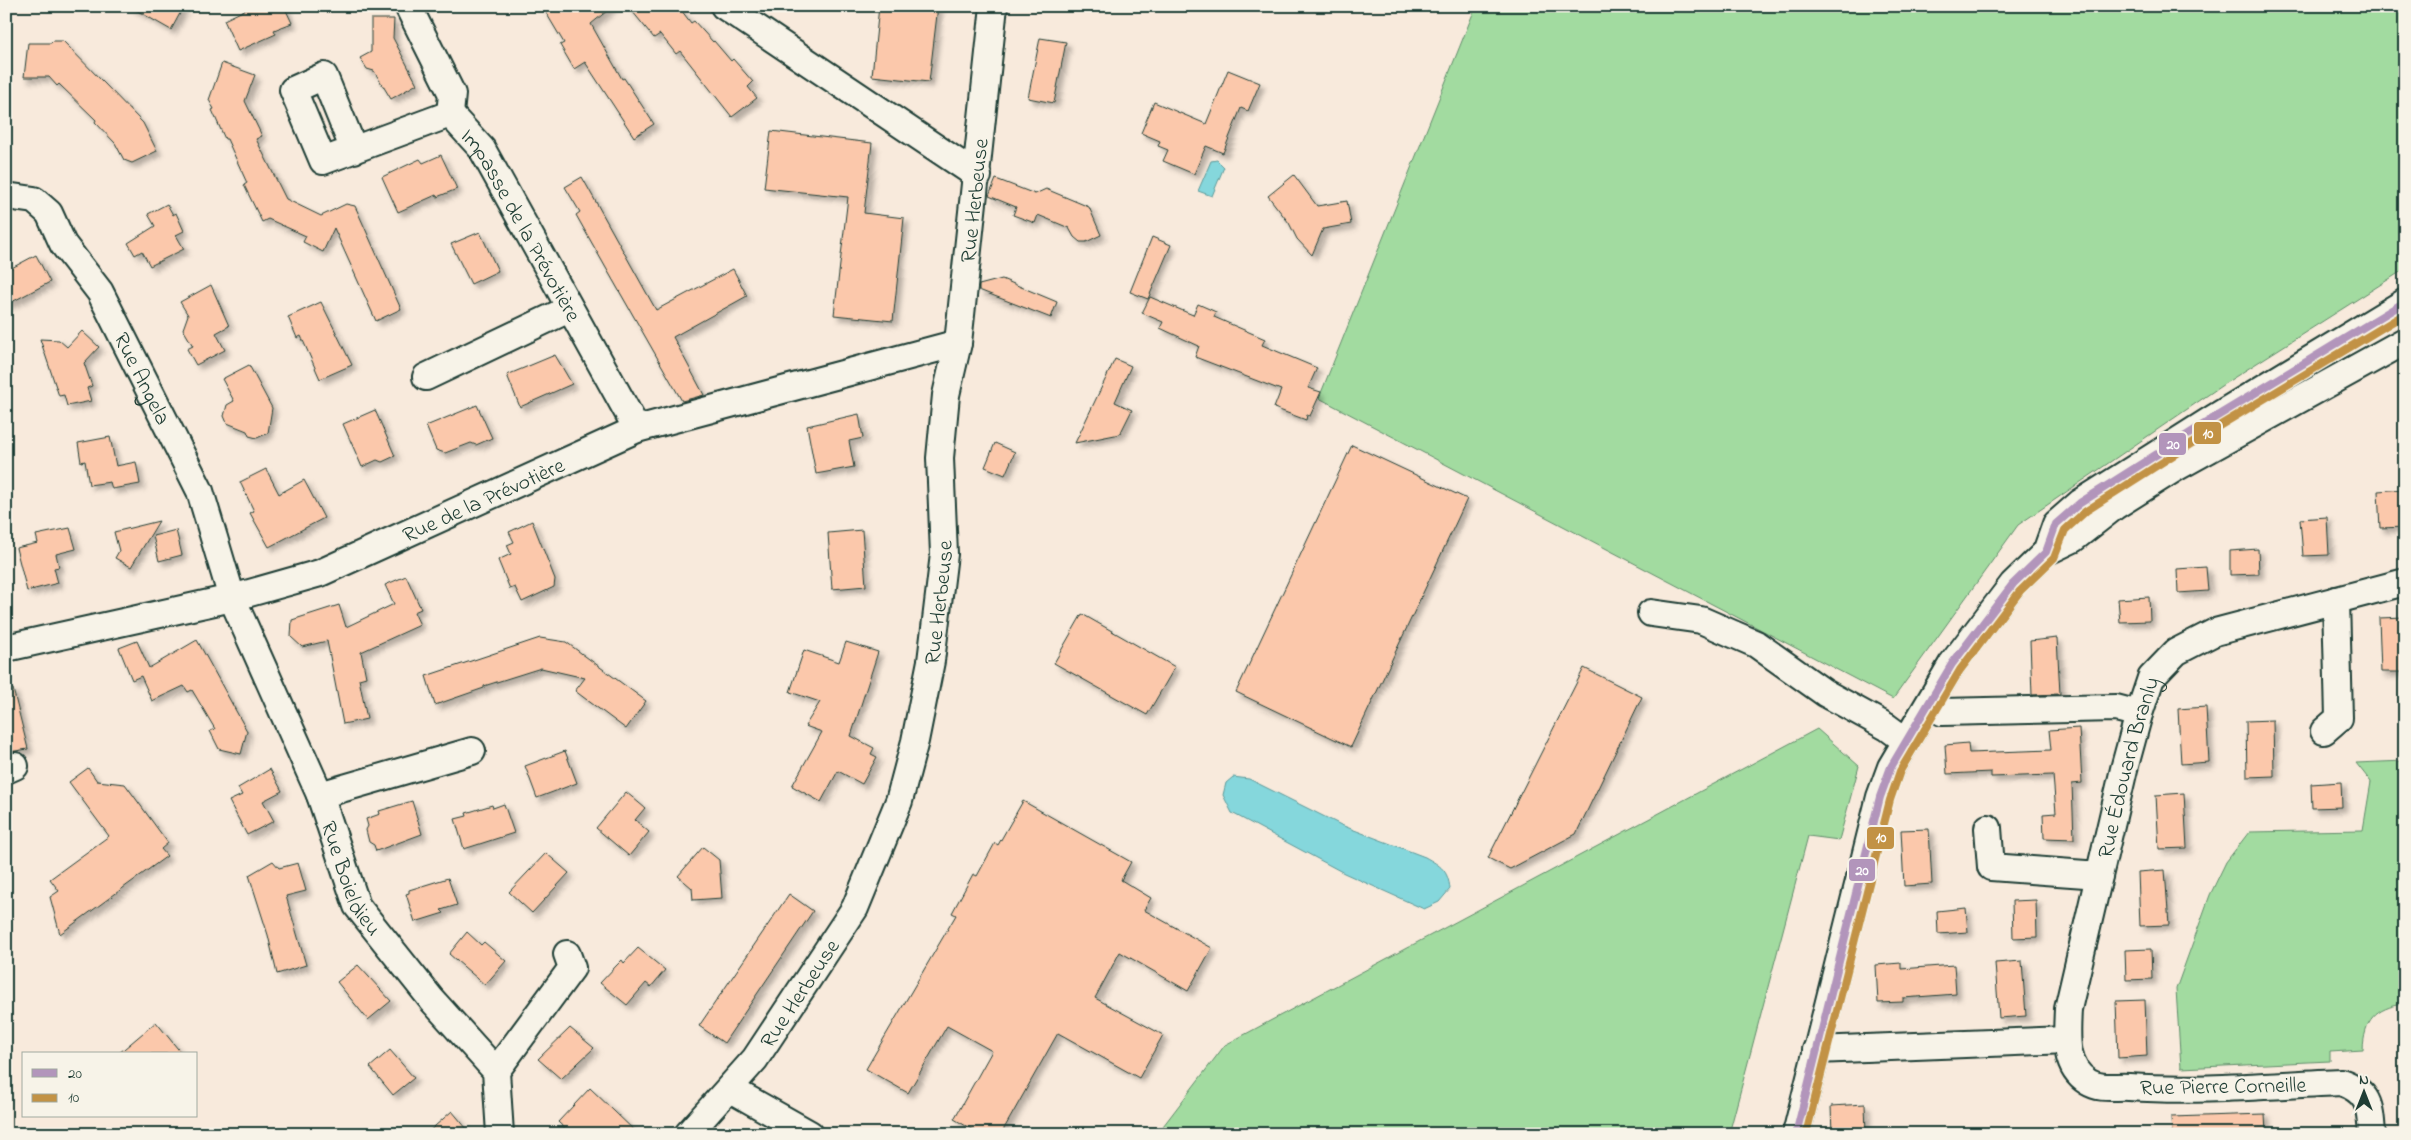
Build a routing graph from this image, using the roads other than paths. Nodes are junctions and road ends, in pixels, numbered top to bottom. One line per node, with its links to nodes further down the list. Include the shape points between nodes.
1 (408, 6): 4 (street, via 452,94)
2 (724, 6): 6 (street)
3 (994, 6): 6 (street, Rue Herbeuse)
4 (450, 114): 5 (street, Impasse de la Prévotière); 9 (street, Impasse de la Prévotière, via 482,149)
5 (354, 150)
6 (978, 176): 11 (street, Rue Herbeuse)
7 (6, 196): 16 (street, Rue Angela, via 34,200 49,214 63,244 100,292 200,491)
8 (2405, 302): 14 (street, via 2080,503 2056,524)
9 (569, 310): 12 (street); 13 (street, Impasse de la Prévotière)
10 (2405, 341): 14 (street, via 2177,467 2115,506 2073,539)
11 (958, 343): 13 (street, Rue de la Prévotière); 32 (street, Rue Herbeuse, via 946,395 940,458 944,554 931,661 899,801 855,908 756,1059)
12 (426, 377)
13 (637, 429): 16 (street, Rue de la Prévotière, via 320,573)
14 (2046, 552): 23 (street, via 2013,584 1981,623)
15 (2405, 582): 17 (street, Rue Édouard Branly)
16 (232, 598): 19 (street, Rue de la Prévotière); 25 (street, Rue Boieldieu)
17 (2336, 600): 21 (street, Rue Édouard Branly, via 2215,632 2193,642 2176,652 2151,678); 22 (street, via 2339,718)
18 (1651, 614): 23 (street, via 1701,620 1756,644 1825,693)
19 (6, 648)
20 (1942, 712): 21 (street, via 2116,708)
21 (2139, 714): 27 (street, Rue Édouard Branly)
22 (2324, 731)
23 (1906, 741): 30 (street, via 1891,767 1880,797)
24 (472, 751): 25 (street)
25 (320, 795): 31 (street, Rue Boieldieu, via 357,906 432,1000)
26 (1988, 828): 27 (street, via 1991,867)
27 (2099, 875): 29 (street, Rue Édouard Branly, via 2074,975)
28 (567, 954): 31 (street, via 572,968)
29 (2067, 1040): 30 (street); 37 (street, Rue Pierre Corneille, via 2070,1062 2077,1073 2097,1086 2147,1090 2342,1082 2354,1086 2367,1100)
30 (1816, 1050): 36 (street)
31 (496, 1071): 33 (street)
32 (730, 1089): 34 (street, Rue Herbeuse); 35 (street)
33 (500, 1134)
34 (688, 1134)
35 (810, 1134)
36 (1796, 1134)
37 (2372, 1134)

